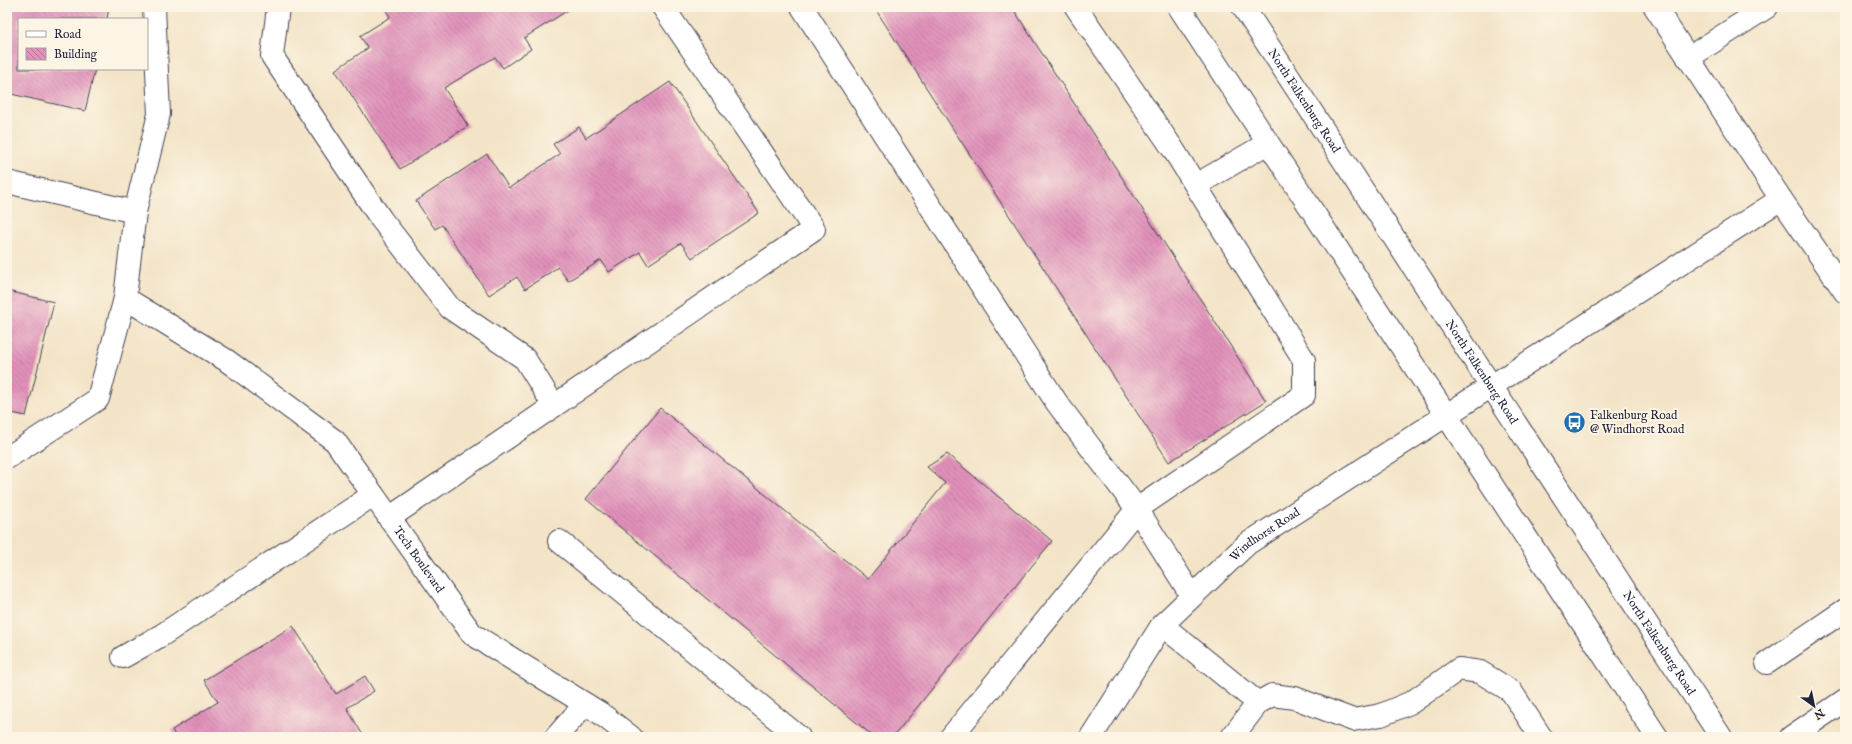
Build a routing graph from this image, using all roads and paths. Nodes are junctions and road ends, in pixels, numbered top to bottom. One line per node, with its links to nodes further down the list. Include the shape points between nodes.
1 (154, 7): 15 (street, via 159,114)
2 (278, 7): 19 (street, via 272,56 381,219 450,308 525,359)
3 (663, 7): 19 (street, via 814,229)
4 (802, 7): 23 (street, via 1057,403)
5 (1076, 7): 13 (street)
6 (1179, 7): 11 (street)
7 (1243, 7): 18 (street, North Falkenburg Road)
8 (1654, 7): 10 (street)
9 (1756, 10): 10 (street)
10 (1688, 58): 14 (street)
11 (1268, 142): 13 (street); 20 (street)
12 (7, 182): 15 (street)
13 (1196, 185): 23 (street, via 1304,360 1304,395)
14 (1781, 199): 16 (street); 18 (street, Windhorst Road)
15 (135, 212): 17 (street)
16 (1845, 292)
17 (125, 298): 21 (street, via 98,399); 22 (street, Tech Boulevard, via 226,360 335,441)
18 (1492, 388): 20 (street, Windhorst Road); 42 (street, North Falkenburg Road)
19 (554, 406): 24 (street)
20 (1447, 415): 26 (street, Windhorst Road, via 1247,544); 41 (street)
21 (7, 458)
22 (373, 495): 24 (street, Tech Boulevard); 29 (street)
23 (1137, 509): 26 (street); 37 (street)
24 (389, 518): 33 (street, Tech Boulevard, via 472,634)
25 (559, 541): 36 (street)
26 (1192, 596): 28 (street, Windhorst Road)
27 (1845, 610): 30 (street)
28 (1162, 625): 32 (street); 38 (street, Windhorst Road)
29 (123, 657)
30 (1767, 663)
31 (1845, 700): 43 (street)
32 (1258, 703): 39 (street); 40 (street, via 1272,694 1295,698 1353,720 1381,715 1412,702 1459,669 1480,672 1511,691)
33 (585, 704): 34 (street); 35 (street, Tech Boulevard)
34 (556, 737)
35 (631, 737)
36 (799, 737)
37 (951, 737)
38 (1091, 737)
39 (1232, 737)
40 (1541, 737)
41 (1657, 737)
42 (1722, 737)
43 (1791, 737)

